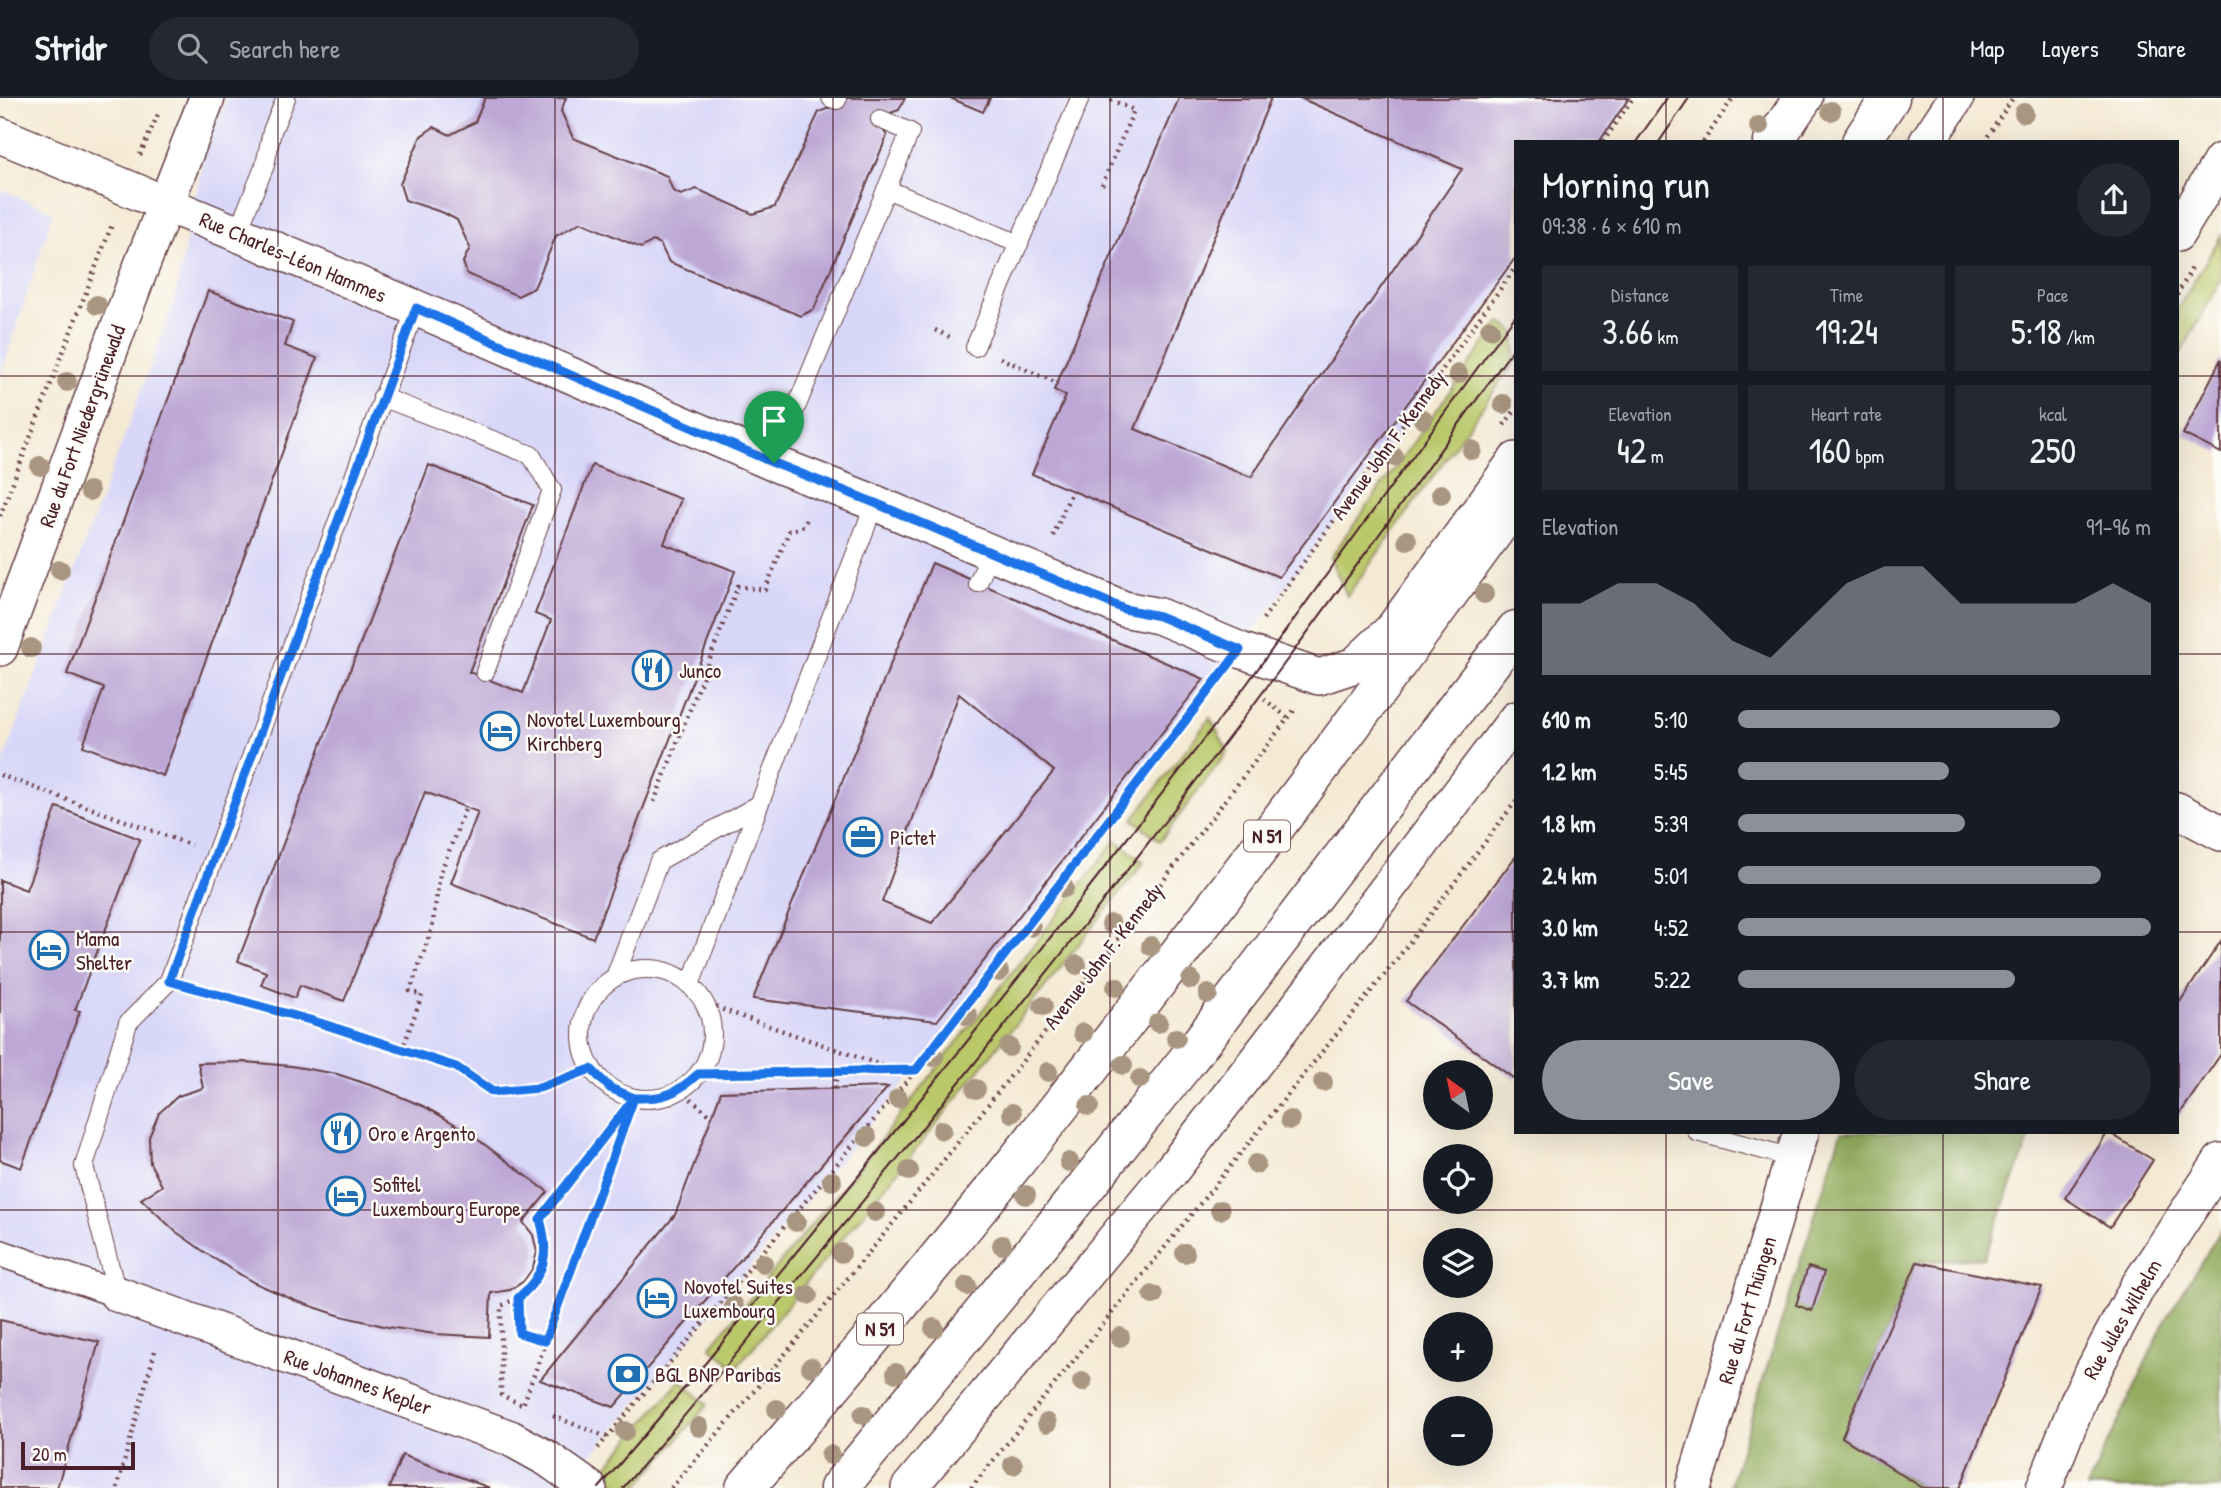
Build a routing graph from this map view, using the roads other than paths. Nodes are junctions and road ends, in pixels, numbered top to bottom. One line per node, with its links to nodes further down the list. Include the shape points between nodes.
1 (286, 98): 16 (lane)
2 (1080, 98): 17 (lane)
3 (1803, 98): 9 (main road)
4 (1890, 98): 10 (main road)
5 (1956, 98): 11 (street)
6 (210, 100): 14 (street, Rue du Fort Niedergrünewald)
7 (880, 119): 13 (lane, via 909,132)
8 (0, 135): 14 (street, Rue Charles-Léon Hammes)
9 (1774, 140)
10 (1862, 140)
11 (1928, 140)
12 (2221, 161): 15 (street)
13 (886, 189): 17 (lane); 22 (lane)
14 (166, 204): 16 (street, Rue Charles-Léon Hammes); 26 (street, Rue du Fort Niedergrünewald)
15 (2179, 231)
16 (237, 233): 18 (street, Rue Charles-Léon Hammes)
17 (1018, 244): 19 (lane)
18 (416, 308): 20 (lane); 22 (street, Rue Charles-Léon Hammes)
19 (975, 347)
20 (382, 397): 27 (lane, via 531,455 552,490); 38 (lane, via 169,981 128,1023 84,1166)
21 (1507, 446): 23 (street, Rue Charles-Léon Hammes, via 1392,630 1355,665 1320,677 1250,636 1124,609 1072,587 985,568)
22 (774, 463): 23 (street, Rue Charles-Léon Hammes)
23 (875, 503): 29 (lane)
24 (1514, 503): 40 (main road, N 51, via 1382,684 1012,1167)
25 (1514, 633): 41 (main road, via 1196,1048)
26 (0, 648)
27 (485, 672)
28 (1514, 722): 42 (street, via 1171,1171)
29 (758, 806): 32 (lane, via 659,861); 33 (lane)
30 (2179, 811): 31 (street)
31 (2221, 833)
32 (615, 977): 33 (lane, via 640,969 666,972); 33 (lane, via 595,995 583,1018 582,1044 591,1069 610,1088 634,1098 658,1099 680,1090 698,1074 710,1053 712,1028 705,1004)
33 (690, 985)
34 (1712, 1134): 35 (lane)
35 (1797, 1145): 43 (street, Rue du Fort Thüngen)
36 (2221, 1161): 44 (street, Rue Jules Wilhelm, via 2137,1288 2081,1394)
37 (0, 1253): 38 (street)
38 (117, 1294): 39 (street, Rue Johannes Kepler, via 510,1438)
39 (581, 1482)
40 (746, 1488)
41 (839, 1488)
42 (909, 1488)
43 (1693, 1488)
44 (2044, 1488)

